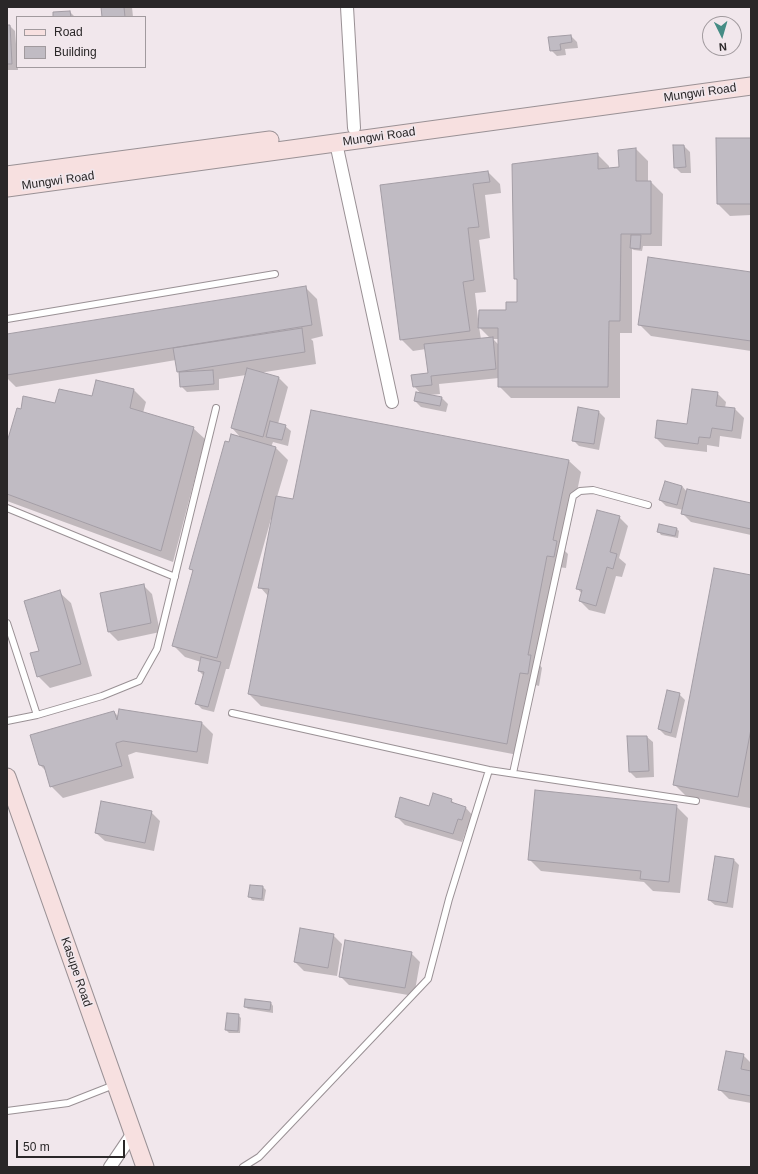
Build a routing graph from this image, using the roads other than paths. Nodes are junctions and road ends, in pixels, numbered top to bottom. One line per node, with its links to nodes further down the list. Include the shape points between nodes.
1 (347, 7): 4 (street)
2 (751, 75): 4 (main road, Mungwi Road)
3 (751, 86): 5 (main road, Mungwi Road)
4 (354, 128): 6 (main road, Mungwi Road)
5 (336, 142): 7 (main road, Mungwi Road); 10 (street)
6 (7, 175)
7 (7, 188)
8 (275, 274): 9 (lane)
9 (7, 319)
10 (392, 402)
11 (216, 408): 14 (lane)
12 (648, 505): 20 (lane, via 593,490 580,491 573,496)
13 (7, 508): 14 (lane)
14 (175, 577): 17 (lane, via 157,649 139,681 102,696)
15 (7, 622): 17 (lane)
16 (232, 713): 19 (lane)
17 (37, 715): 18 (lane)
18 (7, 721)
19 (489, 770): 20 (lane); 28 (lane, via 449,899 428,979 259,1157)
20 (513, 773): 22 (lane)
21 (7, 777): 23 (main road, Kasupe Road)
22 (696, 801)
23 (116, 1084): 24 (lane, via 68,1103); 25 (main road, Kasupe Road)
24 (7, 1111)
25 (133, 1133): 26 (street); 27 (main road, Kasupe Road)
26 (110, 1167)
27 (145, 1167)
28 (243, 1167)

